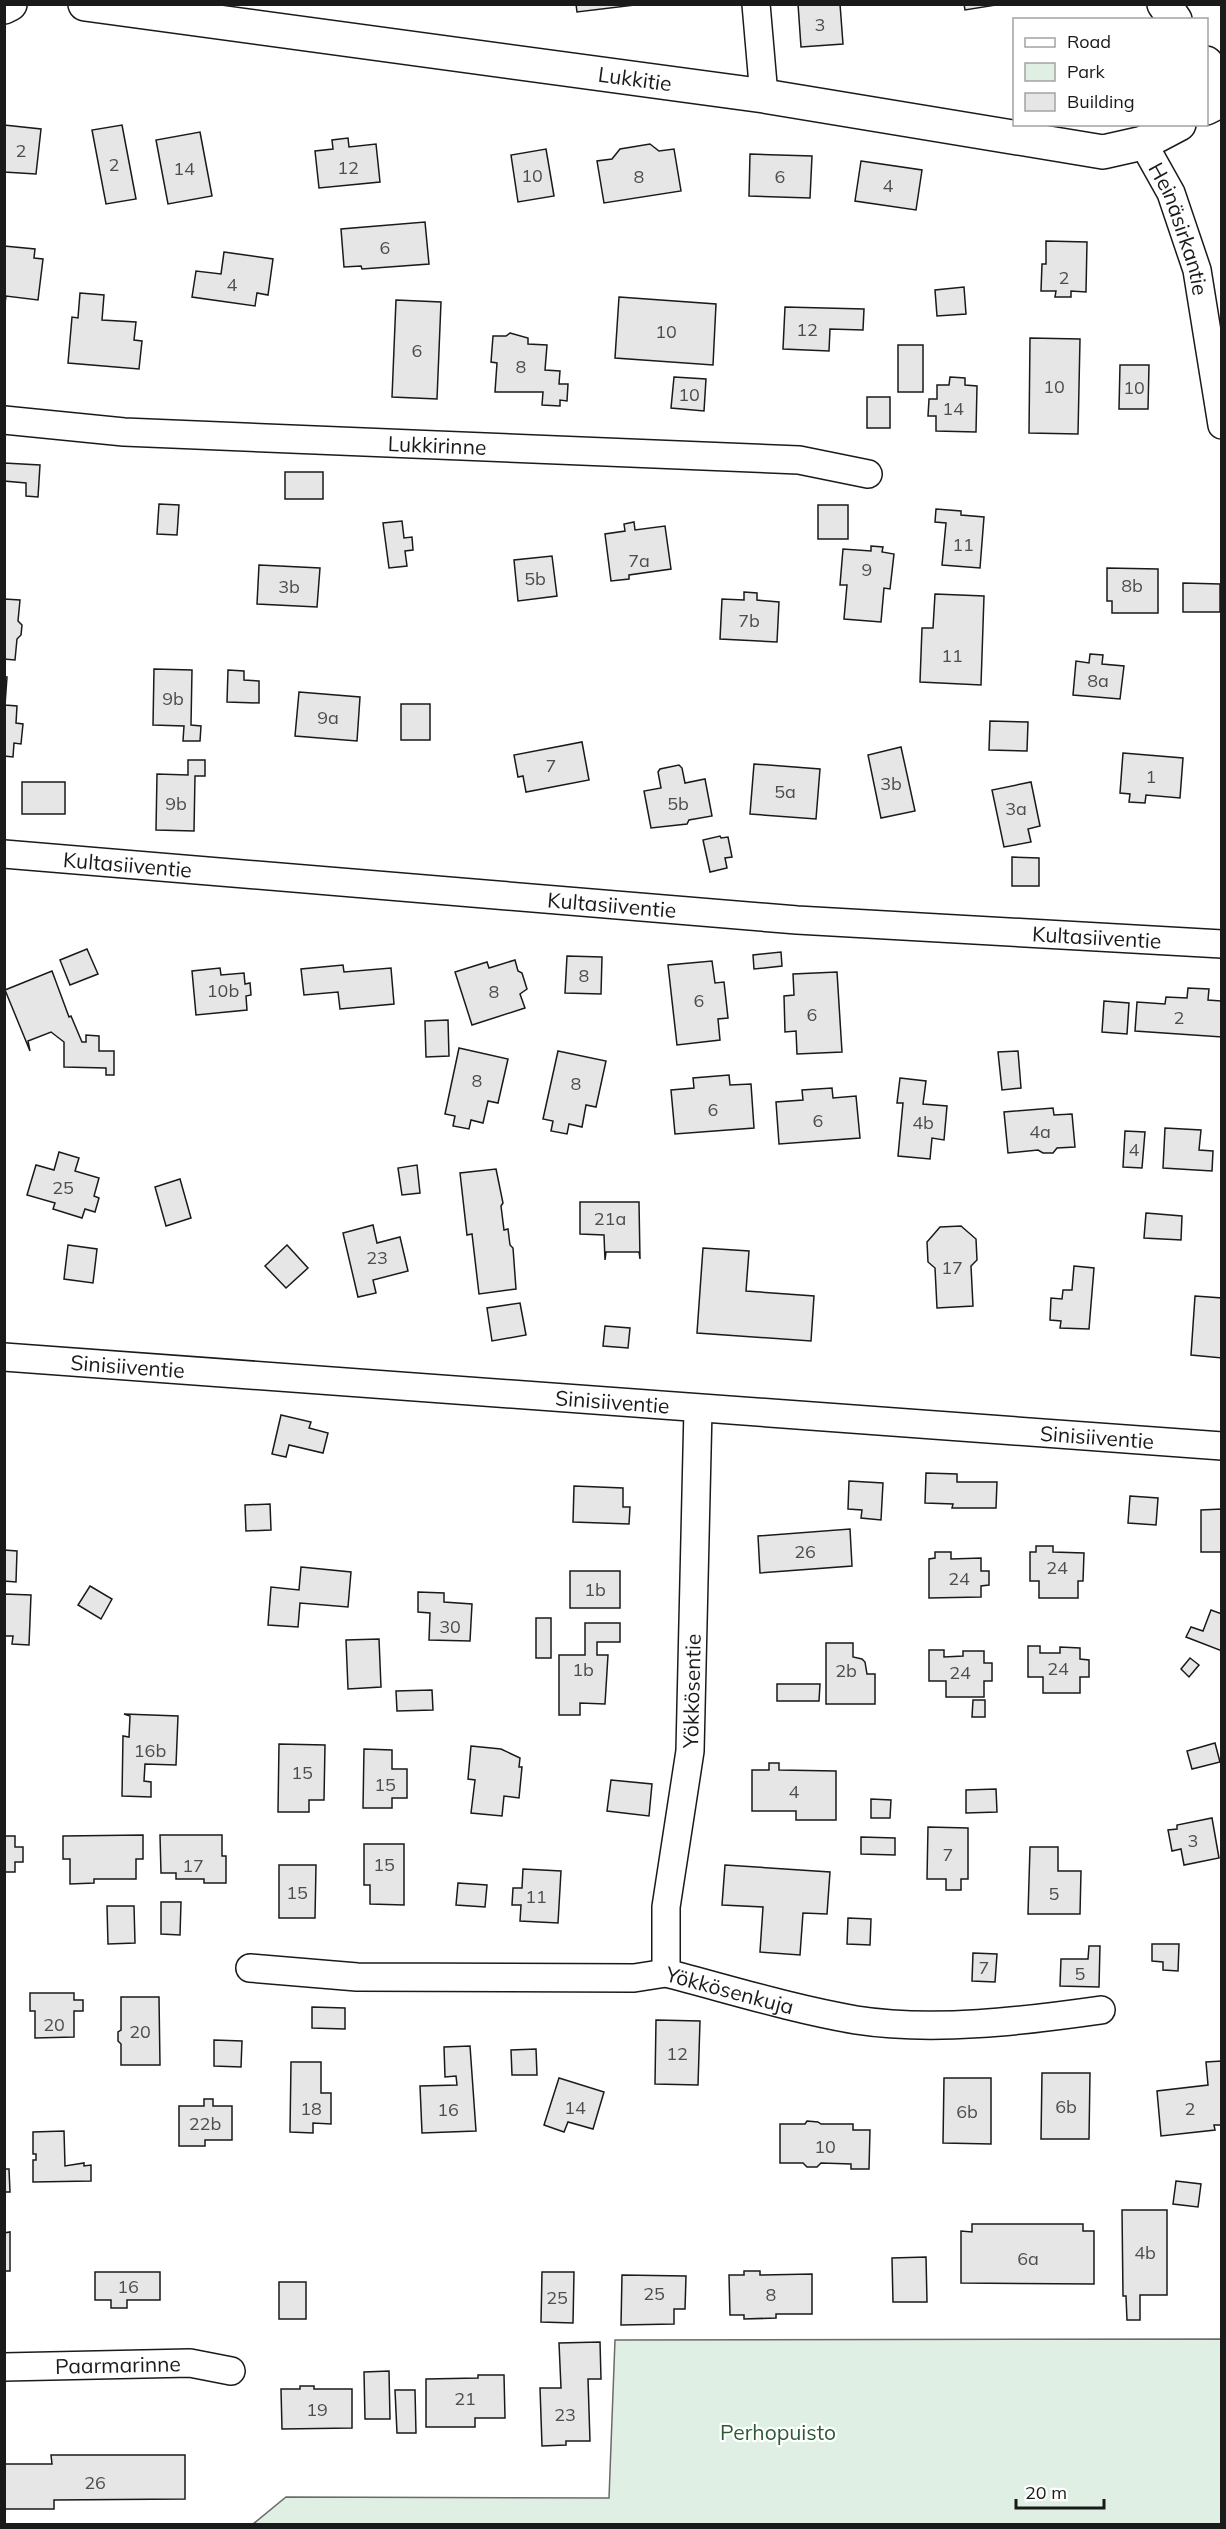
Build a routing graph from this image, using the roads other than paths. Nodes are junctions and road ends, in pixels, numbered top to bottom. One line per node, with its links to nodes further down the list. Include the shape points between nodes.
1 (10, 4): 5 (street)
2 (85, 4): 9 (street, Lukkitie)
3 (756, 4): 9 (street)
4 (1164, 4): 6 (street)
5 (4, 7)
6 (1174, 18)
7 (1208, 66): 8 (street)
8 (1221, 84)
9 (764, 96): 11 (street, Lukkitie, via 1103,152)
10 (1175, 126): 11 (street, Lukkitie)
11 (1143, 143): 13 (street, Heinäsirkantie, via 1171,193 1197,270)
12 (4, 420): 14 (street, Lukkirinne, via 124,432 799,460)
13 (1221, 425)
14 (868, 474)
15 (4, 854): 16 (street, Kultasiiventie, via 797,920)
16 (1221, 944)
17 (4, 1356): 18 (street, Sinisiiventie)
18 (698, 1409): 19 (street, Sinisiiventie); 21 (street, Yökkösentie, via 690,1751 666,1906)
19 (1221, 1446)
20 (250, 1968): 21 (street, Yökkösenkuja, via 357,1977 634,1978)
21 (666, 1973): 22 (street, Yökkösenkuja, via 856,2020 924,2024 1018,2021)
22 (1101, 2010)
23 (4, 2367): 24 (street, Paarmarinne, via 190,2363)
24 (231, 2371)

